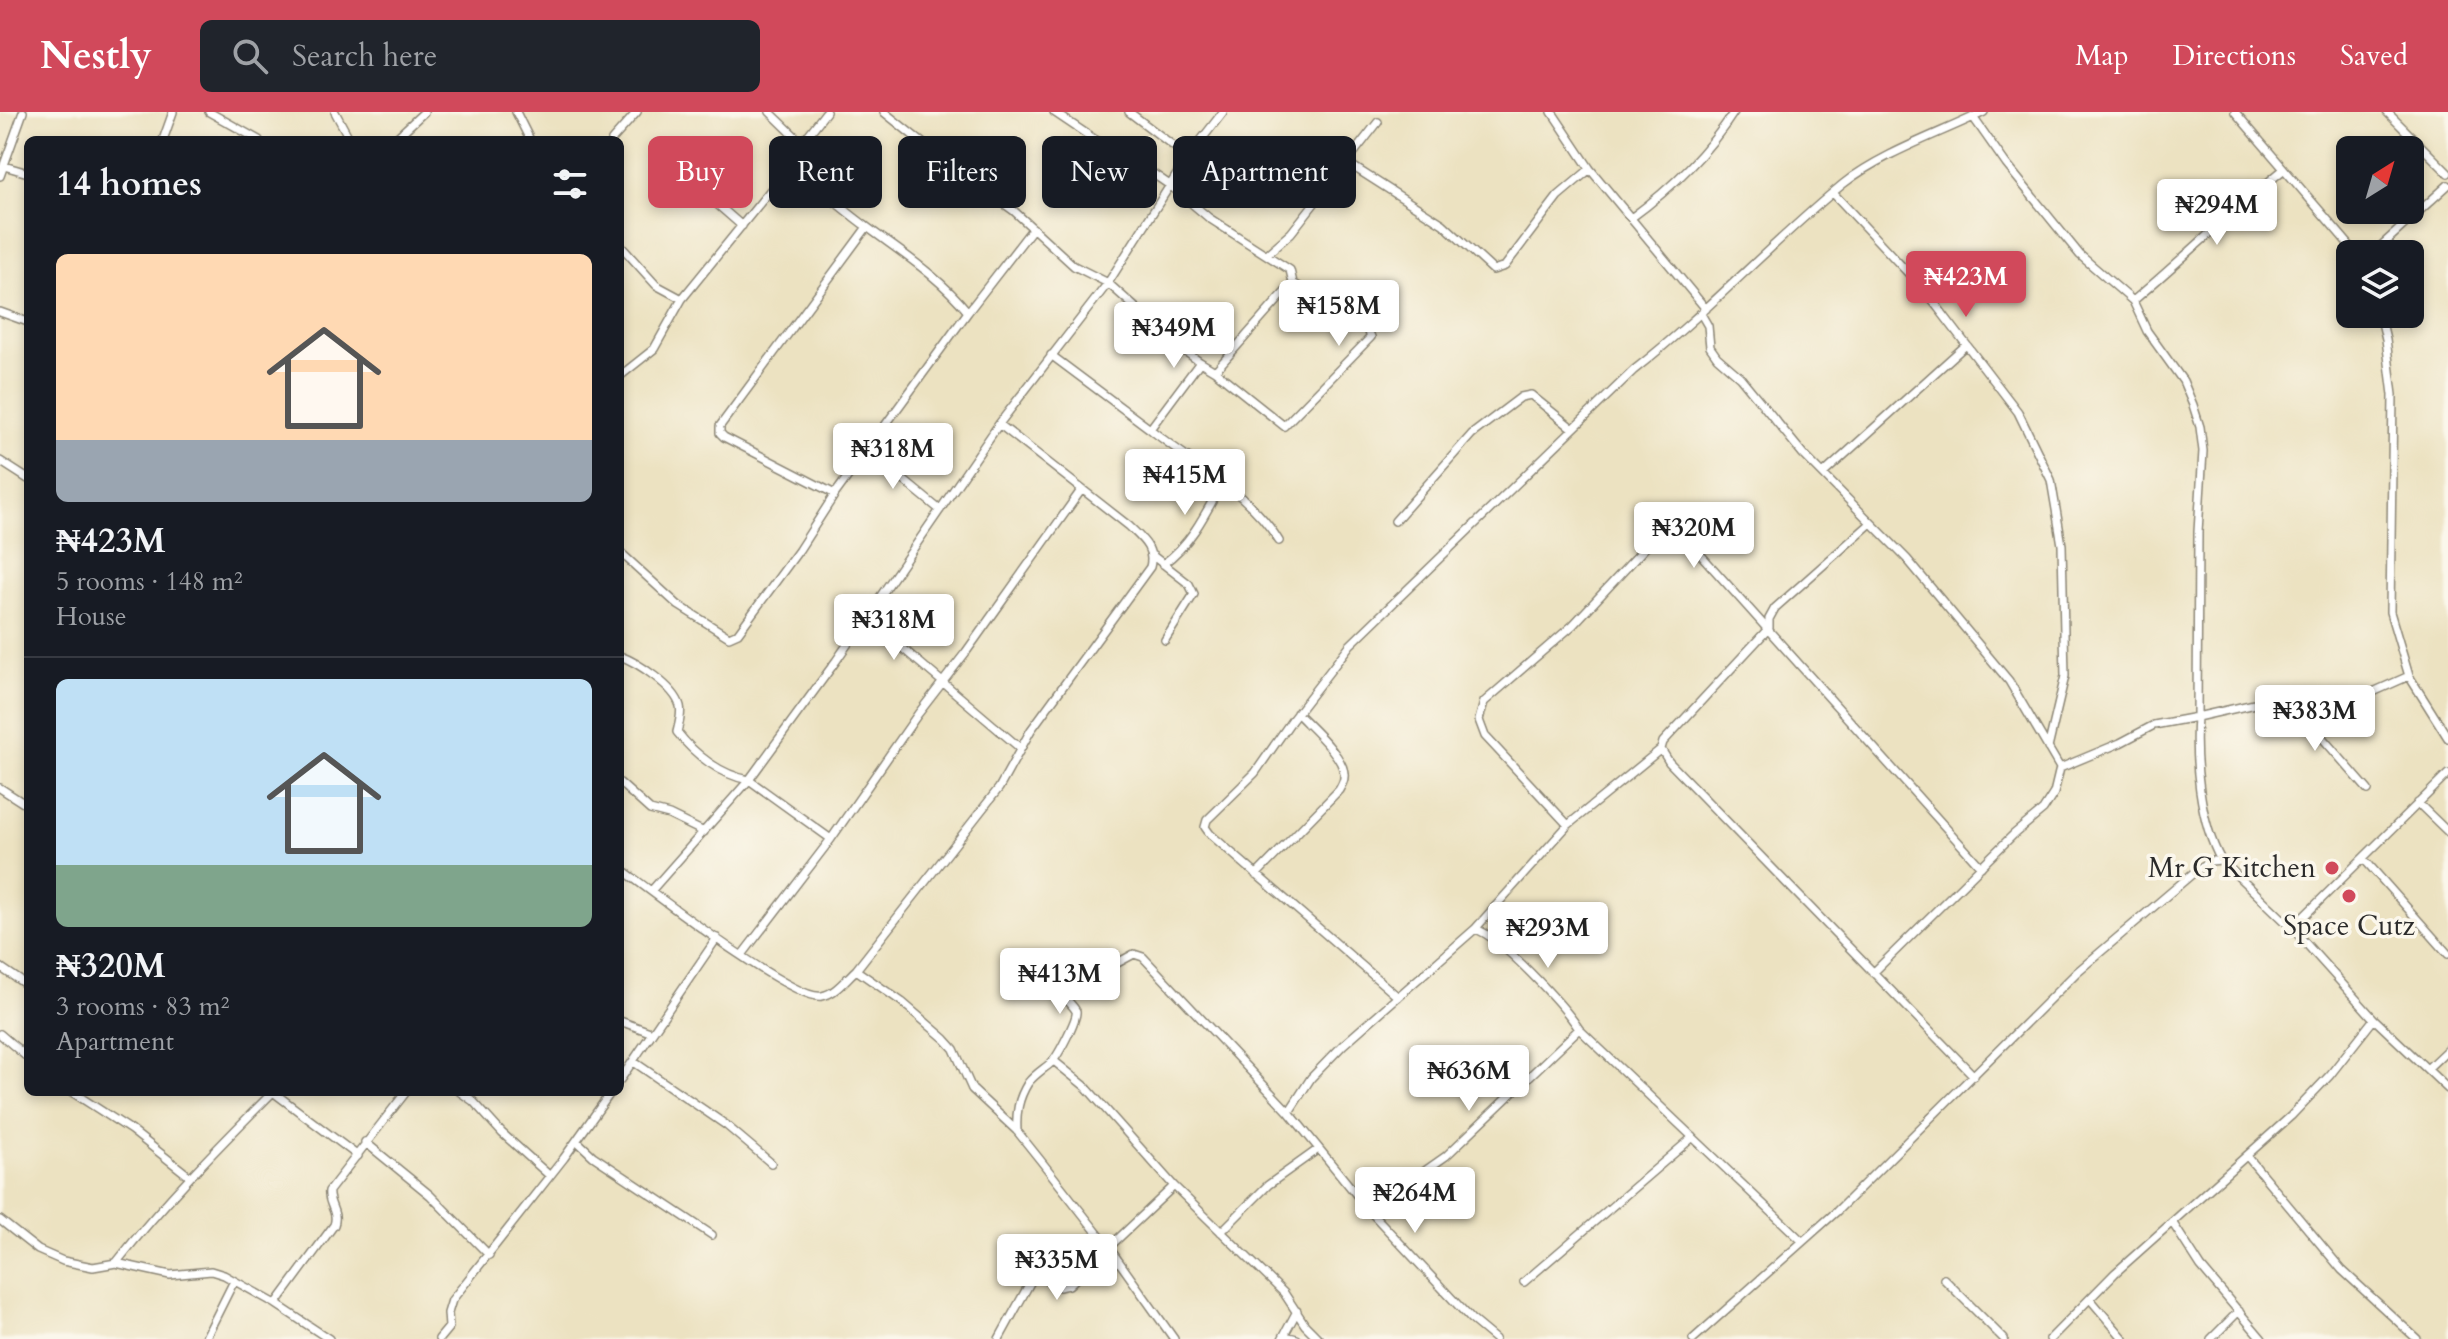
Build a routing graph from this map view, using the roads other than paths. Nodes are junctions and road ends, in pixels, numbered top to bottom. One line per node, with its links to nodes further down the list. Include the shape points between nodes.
1 (23, 112): 32 (street)
2 (173, 112): 21 (street)
3 (209, 112): 22 (street)
4 (335, 112): 23 (street)
5 (424, 112): 24 (street)
6 (516, 112): 25 (street)
7 (637, 112): 26 (street)
8 (770, 112): 27 (street)
9 (826, 112): 28 (street)
10 (884, 112): 50 (street)
11 (1054, 112): 40 (street)
12 (1129, 112): 30 (street)
13 (1223, 112): 29 (street)
14 (1552, 112): 34 (street)
15 (1734, 112): 47 (street, via 1714,143 1666,193)
16 (1984, 112): 19 (street)
17 (2235, 112): 35 (street)
18 (2387, 112): 37 (street)
19 (1973, 117): 43 (street, via 1899,152); 58 (street, via 2080,255)
20 (1378, 122): 31 (street)
21 (164, 136)
22 (252, 136)
23 (348, 136)
24 (398, 136)
25 (528, 136)
26 (616, 136)
27 (795, 136)
28 (807, 136)
29 (1204, 136)
30 (1173, 146)
31 (1356, 150)
32 (4, 166): 36 (street); 38 (street)
33 (1356, 168): 34 (street, via 1443,224 1493,270 1505,266 1558,196)
34 (1590, 169): 47 (street)
35 (2283, 170): 51 (street); 58 (street)
36 (24, 172)
37 (2448, 173)
38 (0, 176)
39 (1173, 183): 40 (street)
40 (1171, 186): 54 (street, via 1209,218); 55 (street)
41 (2448, 186): 52 (street)
42 (769, 192): 48 (street)
43 (1833, 193): 59 (street); 64 (street, via 1926,292)
44 (721, 208): 48 (street)
45 (844, 208): 49 (street)
46 (1310, 208): 54 (street)
47 (1631, 218): 59 (street)
48 (742, 226): 57 (street)
49 (867, 227): 61 (street); 78 (street, via 720,426 724,437)
50 (1033, 228): 55 (street, via 1074,266); 61 (street)
51 (2345, 240)
52 (2388, 240)
53 (624, 249): 57 (street, via 656,285)
54 (1267, 254): 56 (street, via 1290,270)
55 (1108, 283): 65 (street); 66 (street)
56 (1293, 283): 67 (street); 67 (street, via 1367,328 1371,337 1284,426)
57 (682, 299): 68 (street, via 654,349)
58 (2133, 301): 94 (street, via 2147,331 2183,381 2200,427)
59 (1703, 311): 70 (street); 74 (street, via 1717,357)
60 (0, 312): 62 (street)
61 (968, 312): 72 (street)
62 (24, 321)
63 (2383, 328): 90 (street, via 2393,395 2390,612)
64 (1966, 345): 74 (street); 97 (street, via 2018,412 2051,480 2062,545 2065,676)
65 (1051, 355): 69 (street); 71 (street)
66 (1200, 362): 67 (street); 71 (street)
67 (1215, 371)
68 (624, 373)
69 (999, 424): 77 (street); 79 (street)
70 (1572, 428): 80 (street, via 1531,395 1521,397 1472,434); 93 (street, via 1350,645)
71 (1150, 429): 76 (street)
72 (867, 450): 78 (street); 79 (street)
73 (0, 461): 75 (street)
74 (1823, 474): 81 (street)
75 (24, 476)
76 (1222, 483): 82 (street, via 1252,506); 85 (street, via 1190,539)
77 (1082, 489): 84 (street, via 1129,526); 91 (street)
78 (835, 494): 83 (street, via 757,609 729,637 678,605)
79 (940, 510): 86 (street)
80 (1395, 521)
81 (1871, 523): 87 (street, via 1775,608); 97 (street, via 2009,681)
82 (1279, 541)
83 (624, 556)
84 (1153, 556): 85 (street); 96 (street)
85 (1163, 564): 88 (street, via 1194,594)
86 (866, 617): 91 (street); 101 (street)
87 (1769, 628): 98 (street); 107 (street, via 1683,535 1664,529 1573,625 1503,683 1484,702 1479,720 1485,736); 113 (street)
88 (1165, 640)
89 (624, 658): 101 (street, via 647,670 678,700 682,710 677,732 683,740 719,770)
90 (2409, 676): 92 (street, via 2373,692); 95 (street)
91 (942, 682): 96 (street); 110 (street)
92 (2294, 695): 94 (street); 104 (street, via 2305,718)
93 (1297, 713): 115 (street, via 1331,749 1345,776 1339,790); 115 (street, via 1255,773 1205,827)
94 (2197, 717): 99 (street, via 2154,725); 112 (street, via 2199,771 2211,842)
95 (2448, 738)
96 (1020, 748): 123 (street, via 999,788)
97 (2048, 748): 99 (street)
98 (1661, 749): 107 (street); 124 (street)
99 (2060, 768): 113 (street, via 2043,810)
100 (2448, 774): 106 (street)
101 (749, 780): 108 (street); 110 (street)
102 (624, 787): 108 (street, via 650,810)
103 (0, 788): 105 (street)
104 (2368, 790)
105 (24, 803)
106 (2418, 803): 109 (street); 111 (street)
107 (1568, 825): 118 (street)
108 (704, 832): 116 (street)
109 (2448, 832)
110 (831, 839): 121 (street)
111 (2363, 858): 117 (street); 120 (street)
112 (2221, 860): 117 (street); 138 (street, via 2198,869 2077,972)
113 (1981, 867): 124 (street)
114 (624, 871): 116 (street)
115 (1256, 875): 126 (street)
116 (651, 891): 119 (street)
117 (2292, 928): 127 (street)
118 (1475, 929): 126 (street); 129 (street, via 1493,938)
119 (717, 938): 121 (street); 130 (street)
120 (2448, 954)
121 (742, 955): 123 (street, via 786,985 820,997)
122 (0, 967): 125 (street)
123 (856, 970): 147 (street, via 945,1039 972,1089)
124 (1873, 973): 138 (street)
125 (24, 983)
126 (1398, 997): 146 (street, via 1311,1078)
127 (2374, 1019): 136 (street); 153 (street, via 2330,1075)
128 (624, 1022): 130 (street)
129 (1579, 1029): 148 (street); 158 (street, via 1446,1156)
130 (650, 1032): 135 (street)
131 (0, 1034): 133 (street)
132 (2448, 1049): 136 (street)
133 (24, 1055)
134 (1054, 1061): 146 (street, via 1077,1014 1065,995 1069,989 1134,954 1143,957); 147 (street, via 1029,1082 1020,1099); 157 (street, via 1086,1087)
135 (634, 1062): 137 (street); 154 (street)
136 (2428, 1068): 139 (street)
137 (624, 1075)
138 (1974, 1076): 163 (street)
139 (2448, 1089)
140 (78, 1096): 155 (street)
141 (269, 1096): 155 (street)
142 (278, 1096): 152 (street)
143 (403, 1096): 150 (street)
144 (466, 1096): 156 (street)
145 (608, 1096): 149 (street)
146 (1289, 1112): 151 (street)
147 (1017, 1131): 164 (street)
148 (1693, 1137): 163 (street); 169 (street)
149 (577, 1141): 156 (street); 162 (street)
150 (365, 1142): 152 (street); 165 (street, via 430,1195)
151 (1317, 1150): 158 (street); 161 (street, via 1268,1185)
152 (358, 1156): 171 (street, via 329,1191 334,1225)
153 (2247, 1156): 160 (street); 189 (street, via 2342,1270)
154 (771, 1163)
155 (189, 1176): 166 (street)
156 (550, 1176): 165 (street)
157 (1174, 1186): 161 (street); 164 (street)
158 (1369, 1210): 182 (street)
159 (0, 1220): 166 (street, via 51,1257 93,1267)
160 (2172, 1222): 170 (street); 173 (street)
161 (1221, 1232): 172 (street)
162 (712, 1235)
163 (1802, 1241): 183 (street)
164 (1110, 1249): 178 (street, via 1063,1288 1038,1275 1032,1279); 179 (street)
165 (489, 1255): 177 (street, via 452,1300 449,1327)
166 (116, 1263): 168 (street, via 170,1275 211,1271)
167 (1944, 1279): 184 (street)
168 (234, 1281): 171 (street); 175 (street)
169 (1524, 1282)
170 (2090, 1299): 185 (street); 186 (street)
171 (276, 1304): 176 (street)
172 (1297, 1311): 174 (street); 181 (street)
173 (2239, 1311): 187 (street); 188 (street)
174 (1284, 1338): 180 (street)
175 (205, 1339)
176 (329, 1339)
177 (439, 1339)
178 (999, 1339)
179 (1174, 1339)
180 (1297, 1339)
181 (1319, 1339)
182 (1495, 1339)
183 (1693, 1339)
184 (2004, 1339)
185 (2050, 1339)
186 (2124, 1339)
187 (2211, 1339)
188 (2262, 1339)
189 (2417, 1339)

